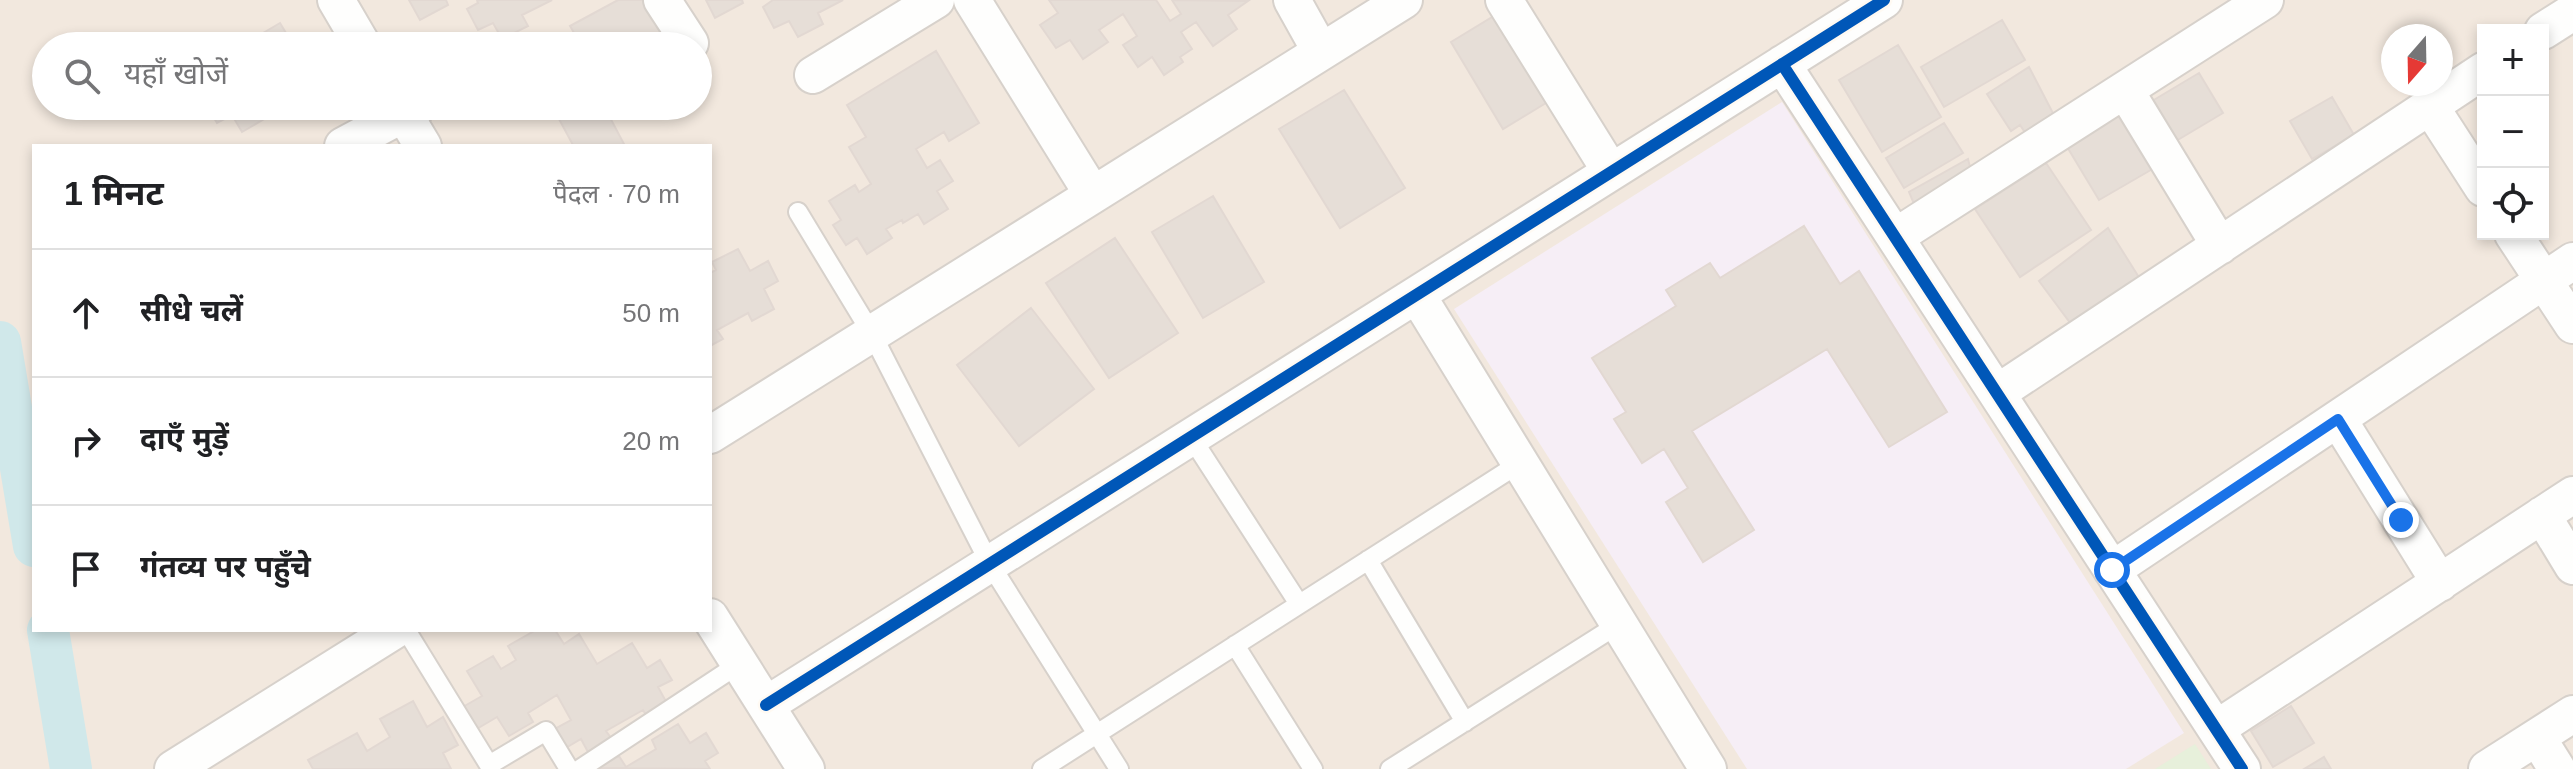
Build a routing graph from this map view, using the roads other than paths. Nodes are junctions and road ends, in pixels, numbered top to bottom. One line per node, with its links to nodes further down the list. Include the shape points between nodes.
1 (336, 0): 12 (street)
2 (662, 0): 13 (street)
3 (936, 0): 16 (street)
4 (972, 0): 26 (street)
5 (1292, 0): 14 (street)
6 (1404, 0): 14 (street)
7 (1504, 0): 24 (street)
8 (1884, 0): 15 (street)
9 (2265, 0): 18 (street)
10 (2573, 12): 11 (street)
11 (2549, 27)
12 (355, 32)
13 (683, 32)
14 (1321, 52): 26 (street)
15 (1782, 64): 24 (street); 28 (street)
16 (813, 75)
17 (2477, 75): 19 (street)
18 (2125, 90): 28 (street); 30 (street)
19 (2430, 106): 25 (street); 30 (street)
20 (388, 120): 22 (street)
21 (412, 120): 23 (street)
22 (346, 144)
23 (422, 144)
24 (1611, 172): 33 (street)
25 (2477, 179)
26 (1093, 195): 35 (street)
27 (798, 212): 35 (lane)
28 (1895, 237): 36 (street)
29 (2517, 240): 32 (street)
30 (2220, 246): 36 (street)
31 (2573, 261): 32 (street)
32 (2543, 281): 34 (street); 37 (street)
33 (1417, 295): 39 (street); 40 (street)
34 (2573, 325)
35 (872, 334): 38 (street); 44 (lane)
36 (1997, 393): 46 (street)
37 (2338, 419): 46 (street); 47 (street)
38 (712, 434)
39 (1191, 437): 44 (street); 48 (lane)
40 (1520, 463): 43 (lane); 50 (street)
41 (2573, 495): 42 (street)
42 (2542, 515): 45 (street); 47 (street)
43 (1368, 560): 48 (lane); 57 (lane)
44 (990, 564): 55 (street); 59 (lane)
45 (2573, 566)
46 (2112, 570): 58 (street)
47 (2440, 583): 58 (street)
48 (1299, 604): 53 (lane)
49 (712, 620): 54 (street)
50 (1619, 624): 57 (lane); 69 (street)
51 (392, 632): 62 (street)
52 (407, 632): 63 (lane, via 489,765 546,731)
53 (1235, 645): 59 (lane); 68 (lane)
54 (739, 664): 55 (street); 64 (lane)
55 (766, 705): 65 (street)
56 (2573, 714): 60 (street)
57 (1465, 722): 61 (lane)
58 (2216, 729): 70 (street)
59 (1097, 734): 66 (lane); 67 (lane)
60 (2537, 737): 71 (street); 72 (street)
61 (1393, 768)
62 (173, 769)
63 (569, 769)
64 (580, 769)
65 (806, 769)
66 (1042, 769)
67 (1119, 769)
68 (1313, 769)
69 (1708, 769)
70 (2242, 769)
71 (2487, 769)
72 (2557, 769)

